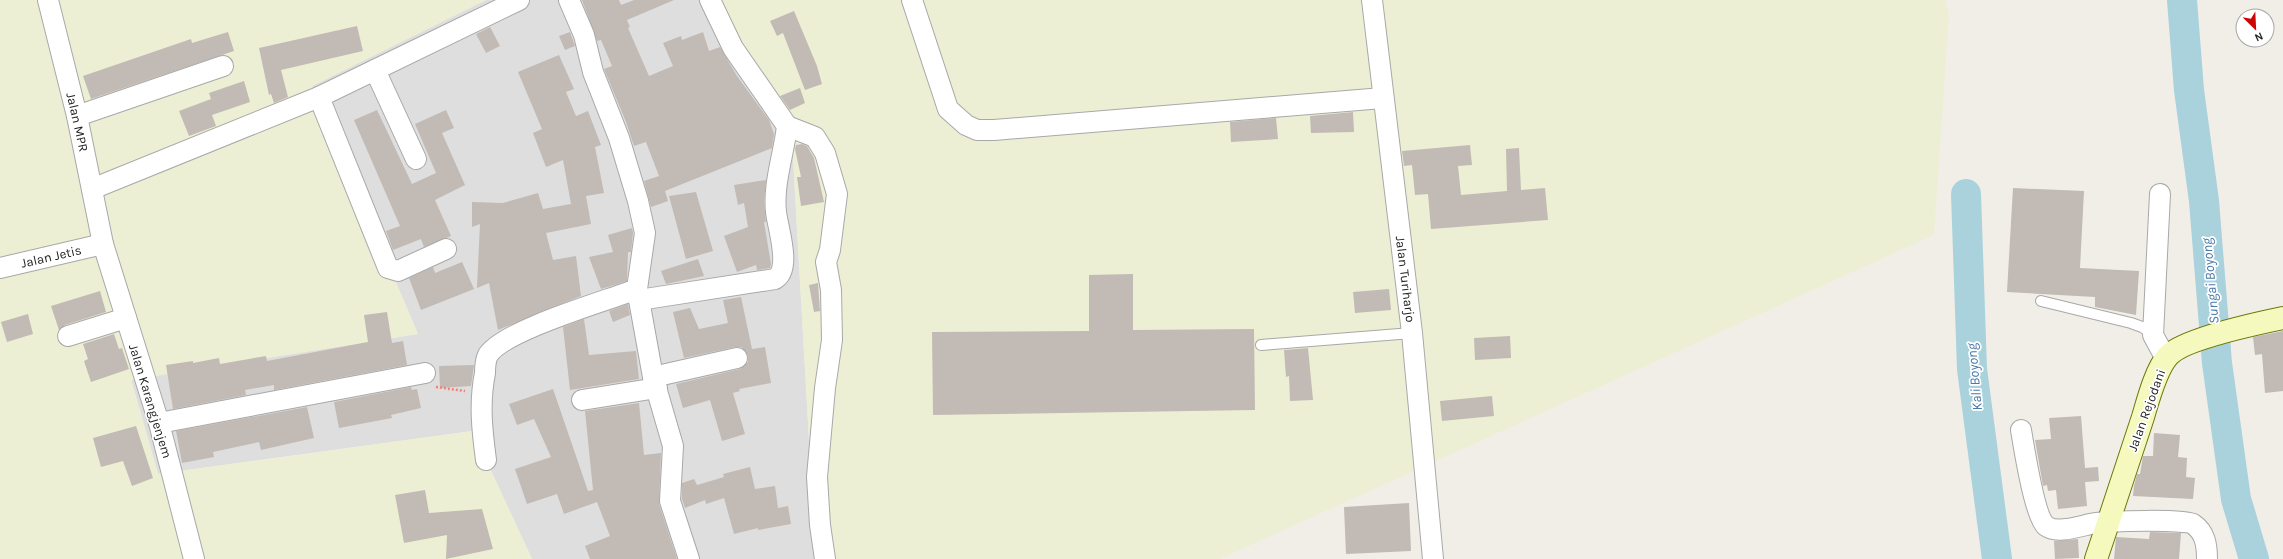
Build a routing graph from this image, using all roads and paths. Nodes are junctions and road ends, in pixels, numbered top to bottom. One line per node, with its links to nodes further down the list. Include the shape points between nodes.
1 (48, 0): 11 (street, Jalan MPR)
2 (519, 0): 8 (street)
3 (569, 0): 19 (street, via 584,34 593,72 616,132 638,202 645,234)
4 (710, 0): 12 (street, via 733,48)
5 (912, 0): 10 (street, via 948,109 966,125 977,130)
6 (1372, 0): 10 (street, Jalan Turiharjo)
7 (223, 66): 11 (street)
8 (375, 70): 9 (street); 13 (street)
9 (319, 97): 14 (street); 17 (street, via 388,268 398,271)
10 (1383, 98): 23 (street, Jalan Turiharjo)
11 (77, 116): 14 (street, Jalan MPR)
12 (787, 126): 19 (street, via 777,181 776,211 784,260 781,276 775,279); 39 (street, via 815,138 825,153 837,194 830,250 826,262 832,340 817,477)
13 (416, 159)
14 (92, 189): 16 (street, Jalan MPR)
15 (2160, 194): 24 (street)
16 (103, 244): 18 (street, Jalan Jetis); 21 (street, Jalan Karangjenjem)
17 (446, 249)
18 (0, 268)
19 (638, 295): 30 (street); 31 (street, via 565,314 504,340 488,356)
20 (2041, 301): 24 (lane, via 2131,323)
21 (126, 318): 25 (street); 33 (street, Jalan Karangjenjem)
22 (2283, 318): 28 (main road, Jalan Rejodani, via 2250,324 2185,345)
23 (1412, 333): 26 (lane); 40 (street, Jalan Turiharjo)
24 (2153, 335): 28 (street)
25 (68, 336)
26 (1261, 345)
27 (737, 358): 30 (street)
28 (2166, 359): 36 (main road, Jalan Rejodani, via 2149,398)
29 (425, 373): 31 (path, via 436,387 462,392); 33 (street)
30 (655, 383): 32 (street); 38 (street, via 673,446 670,501)
31 (481, 390): 35 (street, via 480,412)
32 (582, 400)
33 (159, 423): 37 (street, Jalan Karangjenjem)
34 (2021, 430): 36 (street, via 2038,512 2046,526 2054,530)
35 (486, 460)
36 (2109, 522): 41 (main road, Jalan Rejodani); 42 (street, via 2192,523 2205,538)
37 (194, 559)
38 (689, 559)
39 (825, 559)
40 (1433, 559)
41 (2096, 559)
42 (2207, 559)

